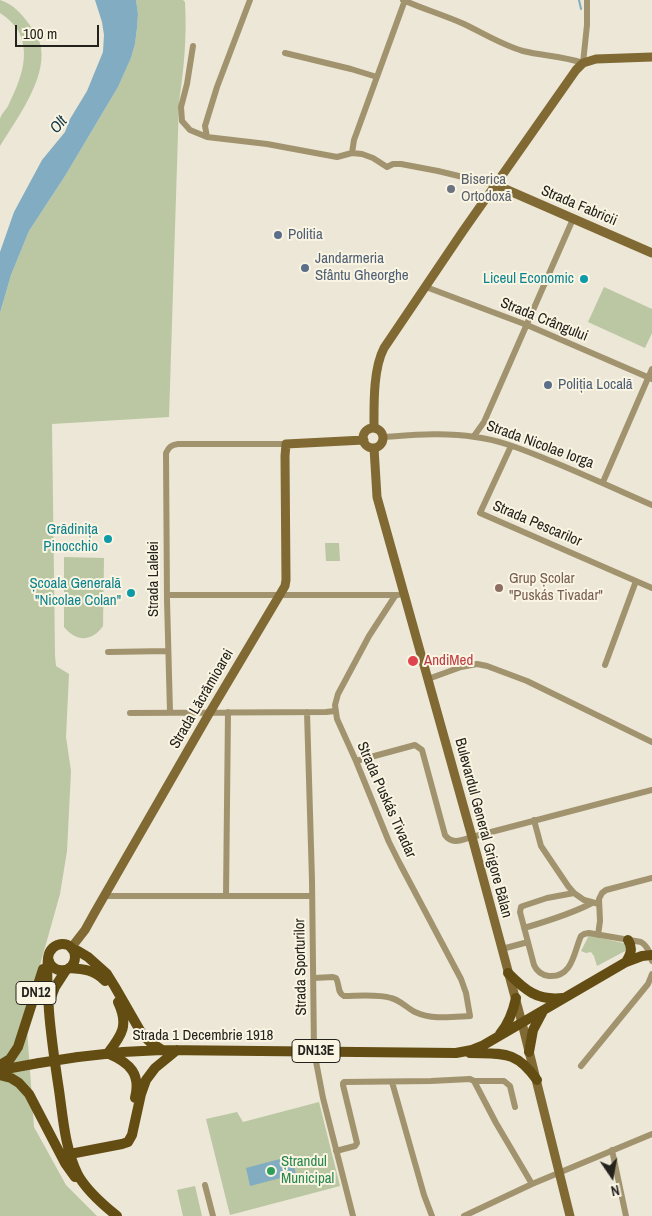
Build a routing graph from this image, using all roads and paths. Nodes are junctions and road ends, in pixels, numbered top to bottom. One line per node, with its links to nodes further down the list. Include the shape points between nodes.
1 (250, 0): 9 (street, via 217,87 205,126)
2 (405, 0): 7 (street, via 522,51); 8 (street)
3 (587, 0): 7 (street)
4 (193, 46): 9 (street, via 181,107 182,121 190,130)
5 (285, 53): 8 (street)
6 (652, 57): 7 (main road, via 596,59)
7 (583, 63): 11 (main road)
8 (377, 77): 10 (street)
9 (207, 137): 10 (street, via 337,157)
10 (352, 153): 11 (street, via 373,158 387,166 401,164)
11 (496, 186): 12 (main road, Strada Fabricii); 14 (main road)
12 (574, 219): 13 (main road, Strada Fabricii); 15 (street)
13 (652, 253)
14 (426, 287): 15 (street, Strada Crângului); 19 (main road, via 381,354 376,374)
15 (527, 325): 17 (street, Strada Crângului); 18 (street)
16 (652, 369): 17 (street)
17 (650, 378): 27 (street)
18 (484, 422): 20 (street); 22 (street)
19 (374, 428): 21 (main road); 23 (main road, via 366,431)
20 (474, 436): 21 (street, Strada Nicolae Iorga); 22 (street, Strada Nicolae Iorga)
21 (383, 437): 26 (main road, via 380,445)
22 (484, 438): 25 (street, Strada Nicolae Iorga)
23 (364, 440): 24 (main road); 26 (main road)
24 (286, 444): 31 (street, Strada Lalelei, via 170,446 166,453); 32 (main road, Strada Lăcrămioarei, via 286,580)
25 (511, 446): 27 (street, Strada Nicolae Iorga); 29 (street, Strada Pescarilor, via 480,514)
26 (374, 448): 33 (main road, Bulevardul General Grigore Bălan, via 377,498)
27 (603, 482): 28 (street, Strada Nicolae Iorga)
28 (652, 505)
29 (636, 581): 30 (street, Strada Pescarilor); 36 (street)
30 (652, 588)
31 (167, 595): 32 (street); 34 (street, Strada Lalelei)
32 (280, 595): 33 (street); 40 (main road, Strada Lăcrămioarei)
33 (399, 595): 37 (main road, Bulevardul General Grigore Bălan); 38 (street, via 369,636 338,694)
34 (168, 651): 35 (street); 39 (street, Strada Lalelei)
35 (108, 652)
36 (605, 665)
37 (428, 679): 44 (street, via 461,667 486,666 527,681); 48 (main road, Bulevardul General Grigore Bălan)
38 (335, 711): 42 (street); 45 (street, Strada Puskás Tivadar)
39 (170, 712): 40 (street); 43 (street)
40 (210, 712): 41 (street); 51 (main road, Strada Lăcrămioarei)
41 (228, 712): 42 (street); 52 (street)
42 (307, 712): 53 (street, Strada Sporturilor)
43 (130, 713)
44 (652, 742)
45 (356, 761): 48 (street, via 415,745 422,750 444,835 452,841); 67 (street, Strada Puskás Tivadar, via 396,856 461,980 470,1016 426,1016 386,996 341,995 336,978)
46 (652, 790): 47 (street)
47 (534, 820): 48 (street); 50 (street, via 541,846)
48 (472, 837): 60 (main road, Bulevardul General Grigore Bălan)
49 (652, 878): 54 (street, via 606,890)
50 (574, 893): 54 (street); 55 (street, via 521,907)
51 (104, 896): 52 (street); 59 (main road, Strada Lăcrămioarei)
52 (226, 896): 53 (street)
53 (312, 896): 67 (street, Strada Sporturilor)
54 (596, 903): 55 (street); 56 (street, via 600,921)
55 (524, 928): 58 (street)
56 (598, 935): 57 (street); 58 (street, via 589,933 581,936 572,963 564,972 554,976 536,970)
57 (628, 940): 62 (street, via 645,944); 63 (main road, via 631,951)
58 (528, 942): 60 (street)
59 (72, 949): 61 (main road, via 60,944 53,947); 64 (main road, via 75,957); 74 (main road, via 83,953 107,974 142,1034)
60 (502, 949): 65 (main road, Bulevardul General Grigore Bălan)
61 (48, 956): 64 (main road, via 54,968); 71 (main road, DN12); 80 (main road, DN12, via 18,1047 10,1059)
62 (652, 957): 63 (main road, Strada 1 Decembrie 1918 / DN13E, via 642,956)
63 (626, 962): 69 (main road, Strada 1 Decembrie 1918 / DN13E)
64 (68, 969): 71 (main road, DN12, via 54,987); 78 (main road, via 90,971 101,977 120,1005 123,1030)
65 (508, 973): 68 (main road, Bulevardul General Grigore Bălan); 69 (main road, via 535,996)
66 (652, 974): 81 (street, via 639,996)
67 (314, 978): 76 (street, Strada Sporturilor)
68 (516, 998): 72 (main road, Bulevardul General Grigore Bălan); 73 (main road, via 509,1021)
69 (564, 998): 70 (main road, Strada 1 Decembrie 1918 / DN13E)
70 (548, 1007): 72 (main road, Strada 1 Decembrie 1918 / DN13E); 77 (main road, via 535,1025)
71 (49, 1011): 93 (main road, DN12)
72 (522, 1022): 73 (main road, Strada 1 Decembrie 1918 / DN13E); 77 (main road, Bulevardul General Grigore Bălan)
73 (498, 1037): 79 (main road, Strada 1 Decembrie 1918 / DN13E, via 472,1050)
74 (162, 1050): 75 (main road, Strada 1 Decembrie 1918 / DN13E); 78 (main road, Strada 1 Decembrie 1918 / DN13E)
75 (176, 1050): 76 (main road, Strada 1 Decembrie 1918 / DN13E); 89 (main road, via 146,1080 128,1142)
76 (314, 1051): 79 (main road, Strada 1 Decembrie 1918 / DN13E); 92 (street, Strada Sporturilor)
77 (530, 1052): 84 (main road, Bulevardul General Grigore Bălan)
78 (108, 1053): 82 (main road, Strada 1 Decembrie 1918 / DN13E, bridge); 89 (main road, via 127,1064 136,1081 127,1129)
79 (456, 1053): 84 (main road, via 510,1056 526,1066)
80 (0, 1065)
81 (581, 1066)
82 (0, 1070)
83 (0, 1075): 98 (main road, via 11,1078 24,1088 65,1163)
84 (537, 1080): 94 (main road, Bulevardul General Grigore Bălan)
85 (392, 1082): 86 (street, via 470,1079); 92 (street, via 343,1083 357,1143); 102 (street)
86 (475, 1082): 87 (street, via 504,1081 510,1086); 96 (street)
87 (514, 1107)
88 (652, 1134): 90 (street)
89 (115, 1145): 91 (main road)
90 (612, 1150): 94 (street); 105 (street)
91 (85, 1151): 93 (main road); 95 (main road, via 80,1160)
92 (336, 1151): 101 (street, Strada Sporturilor)
93 (70, 1154): 95 (main road, DN12)
94 (560, 1172): 96 (street); 104 (main road, Bulevardul General Grigore Bălan)
95 (79, 1177): 98 (main road, DN12)
96 (532, 1184): 103 (street)
97 (204, 1185): 100 (street)
98 (88, 1189): 99 (main road, DN12)
99 (117, 1216)
100 (212, 1216)
101 (353, 1216)
102 (432, 1216)
103 (464, 1216)
104 (570, 1216)
105 (626, 1216)

